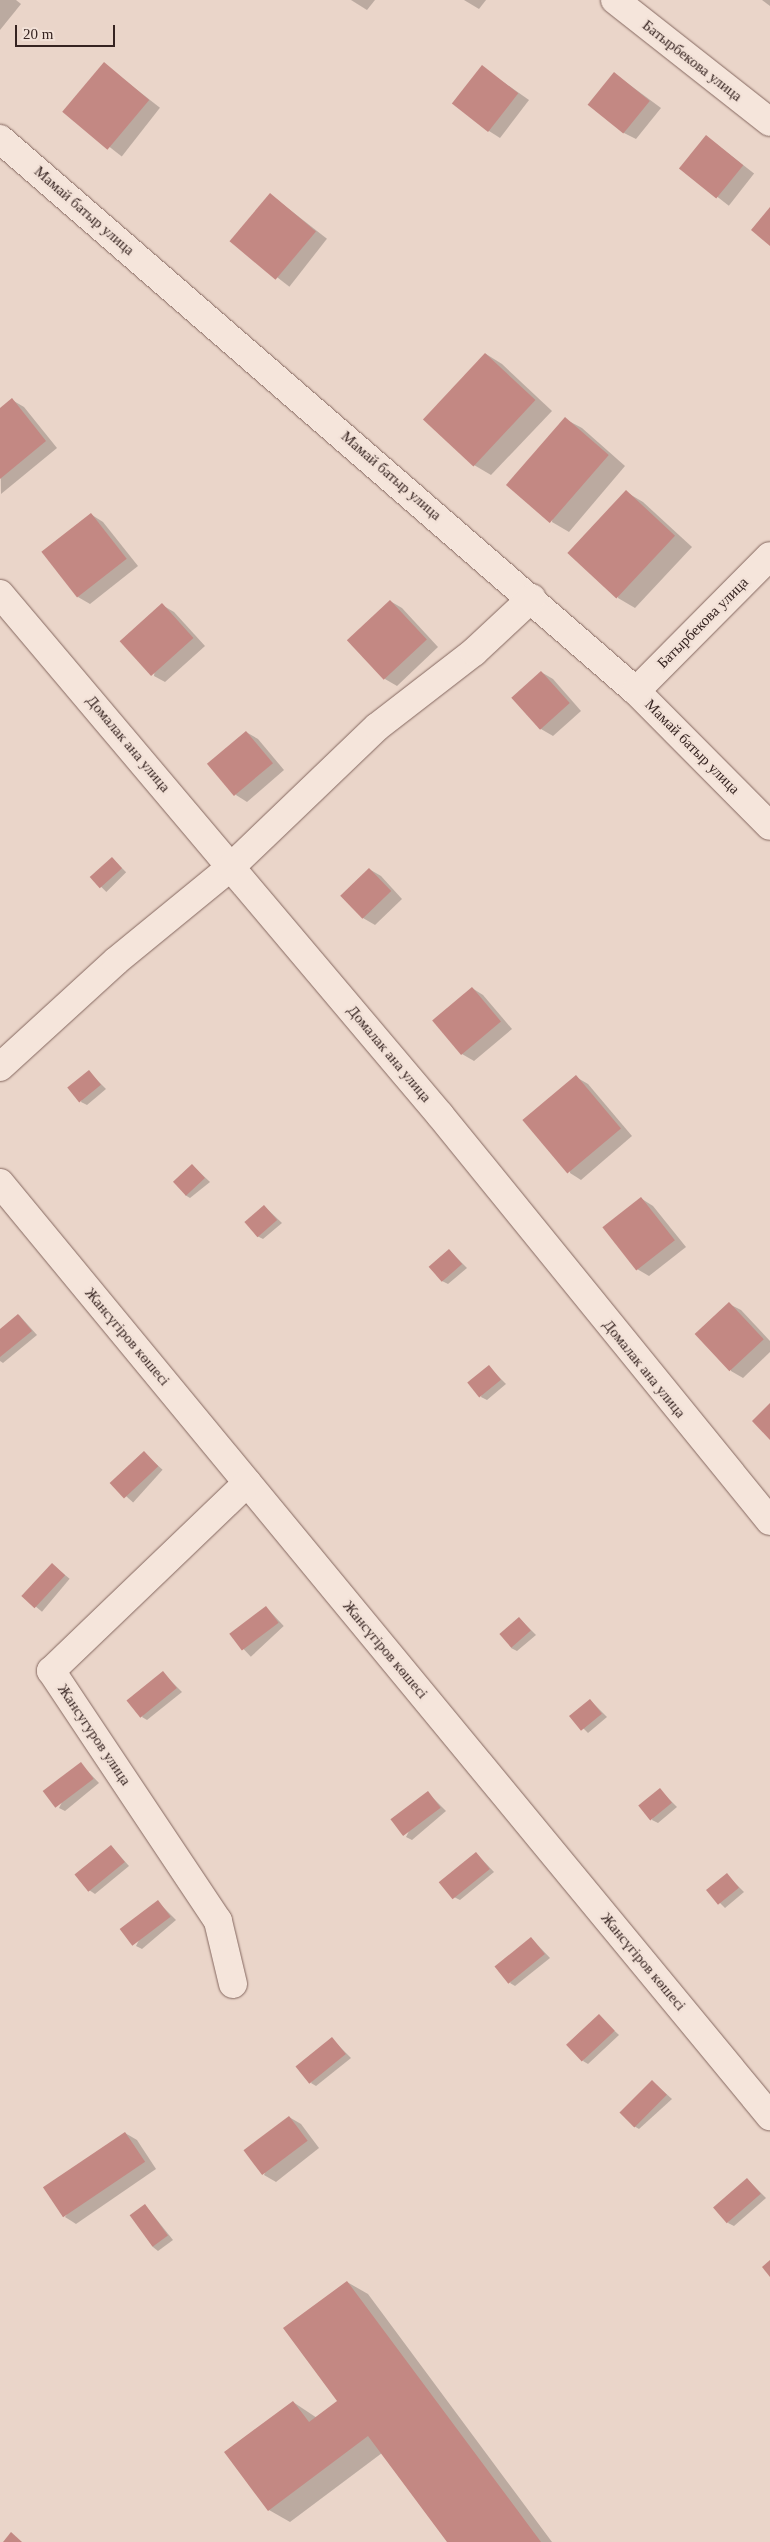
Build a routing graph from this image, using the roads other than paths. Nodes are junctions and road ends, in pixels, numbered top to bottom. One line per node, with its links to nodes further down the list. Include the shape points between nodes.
1 (615, 0): 2 (street, Батырбекова улица)
2 (770, 122)
3 (0, 139): 6 (street, Мамай батыр улица)
4 (770, 556): 7 (street, Батырбекова улица)
5 (0, 594): 9 (street, Домалак ана улица)
6 (532, 598): 7 (street, Мамай батыр улица); 9 (street, via 474,652 378,727)
7 (636, 691): 8 (street, Мамай батыр улица)
8 (770, 826)
9 (232, 866): 10 (street, via 116,961); 13 (street, Домалак ана улица)
10 (0, 1067)
11 (0, 1183): 12 (street, Жансүгіров көшесі)
12 (247, 1483): 14 (street, Жансугуров улица, via 51,1671 218,1921); 15 (street, Жансүгіров көшесі)
13 (770, 1521)
14 (233, 1984)
15 (770, 2116)

